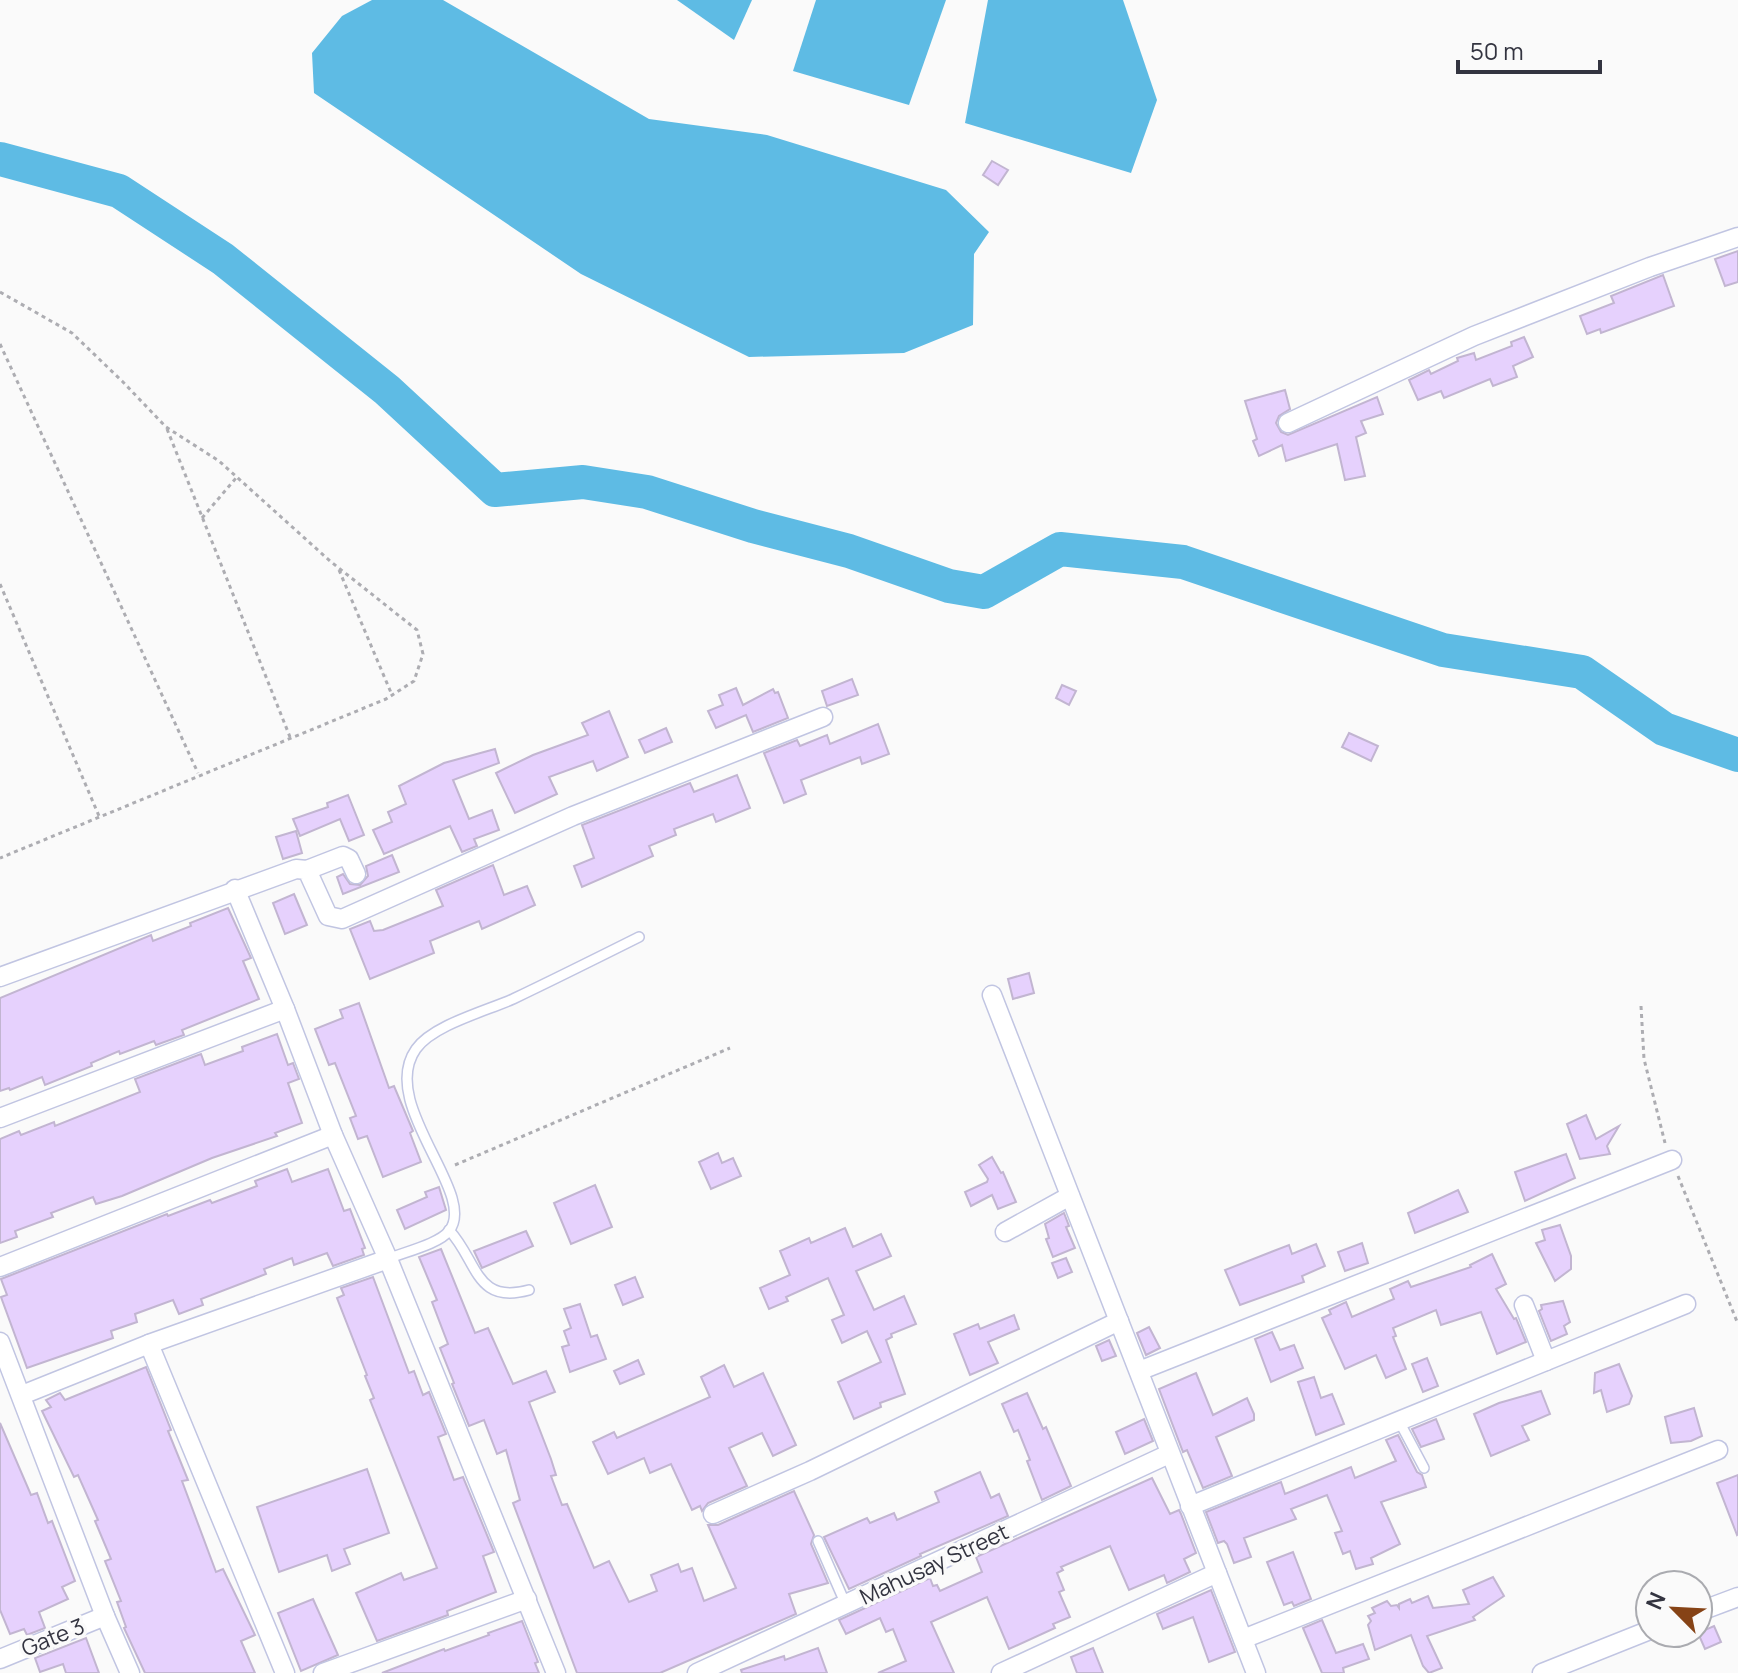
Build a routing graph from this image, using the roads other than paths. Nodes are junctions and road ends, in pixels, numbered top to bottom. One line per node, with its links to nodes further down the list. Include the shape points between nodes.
1 (1738, 237): 2 (street, via 1474,336)
2 (1288, 423)
3 (823, 717): 4 (street, via 573,816 342,919 328,916)
4 (307, 870): 5 (street, via 343,856); 6 (street)
5 (356, 874)
6 (235, 889): 8 (street); 10 (street)
7 (639, 937): 15 (lane, via 428,1036 415,1050 407,1089 455,1211)
8 (0, 977)
9 (992, 995): 14 (street)
10 (285, 1009): 11 (street); 12 (street)
11 (0, 1118)
12 (333, 1135): 17 (street); 18 (street)
13 (1672, 1160): 26 (street)
14 (1070, 1196): 16 (street); 22 (street)
15 (449, 1230): 17 (lane); 19 (lane, via 483,1284 502,1294)
16 (1005, 1232)
17 (388, 1259): 24 (street); 37 (street)
18 (0, 1267)
19 (529, 1290)
20 (1686, 1304): 25 (street)
21 (1524, 1305): 25 (street)
22 (1119, 1321): 26 (street); 33 (street)
23 (0, 1342): 27 (street)
24 (149, 1344): 27 (street); 46 (street)
25 (1546, 1361): 28 (street)
26 (1139, 1371): 30 (street)
27 (22, 1395): 40 (street)
28 (1399, 1421): 31 (lane); 32 (street)
29 (1718, 1450): 42 (street)
30 (1169, 1454): 32 (street); 38 (street, Mahusay Street)
31 (1424, 1468)
32 (1190, 1506): 35 (street)
33 (713, 1514)
34 (818, 1541): 38 (lane)
35 (1217, 1573): 42 (street); 50 (street)
36 (1738, 1597): 39 (street)
37 (527, 1599): 47 (street); 48 (street)
38 (846, 1605): 49 (street, Mahusay Street)
39 (1714, 1606)
40 (105, 1616): 43 (street, Gate 3); 45 (street)
41 (1634, 1636): 51 (street)
42 (1243, 1639): 44 (street)
43 (0, 1659)
44 (1254, 1672)
45 (130, 1673)
46 (285, 1673)
47 (323, 1673)
48 (556, 1673)
49 (697, 1673)
50 (1001, 1673)
51 (1542, 1673)

